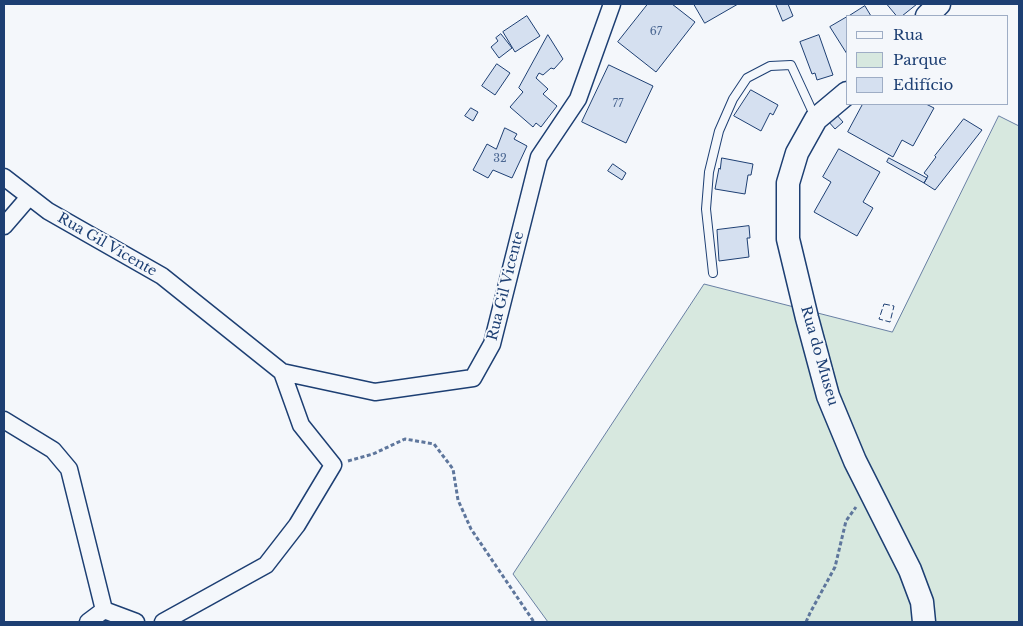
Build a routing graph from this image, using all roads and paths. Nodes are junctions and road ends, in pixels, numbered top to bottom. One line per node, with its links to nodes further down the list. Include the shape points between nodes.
1 (612, 4): 10 (street, Rua Gil Vicente, via 578,99 539,157 492,344 473,378 375,392)
2 (939, 4): 3 (street)
3 (928, 15)
4 (846, 94): 5 (street, Rua do Museu)
5 (816, 119): 9 (lane, via 790,65 770,66 747,78 732,99 719,131 709,172 706,209); 13 (street, Rua do Museu, via 797,153 788,183 788,239 828,396)
6 (4, 177): 7 (street, Rua Gil Vicente)
7 (29, 197): 8 (street); 10 (street, Rua Gil Vicente, via 162,276)
8 (4, 226)
9 (713, 273)
10 (282, 372): 12 (street, via 301,425)
11 (4, 420): 14 (street, via 52,450 69,469)
12 (333, 465): 17 (street, via 297,525 266,565); 18 (path, via 373,454 405,439 434,444 453,469 458,500 471,529)
13 (869, 490): 19 (path, via 846,521 835,567); 20 (street, Rua do Museu, via 910,570 922,602)
14 (104, 610): 15 (street); 16 (street)
15 (88, 622)
16 (136, 622)
17 (163, 622)
18 (534, 622)
19 (806, 622)
20 (924, 622)

